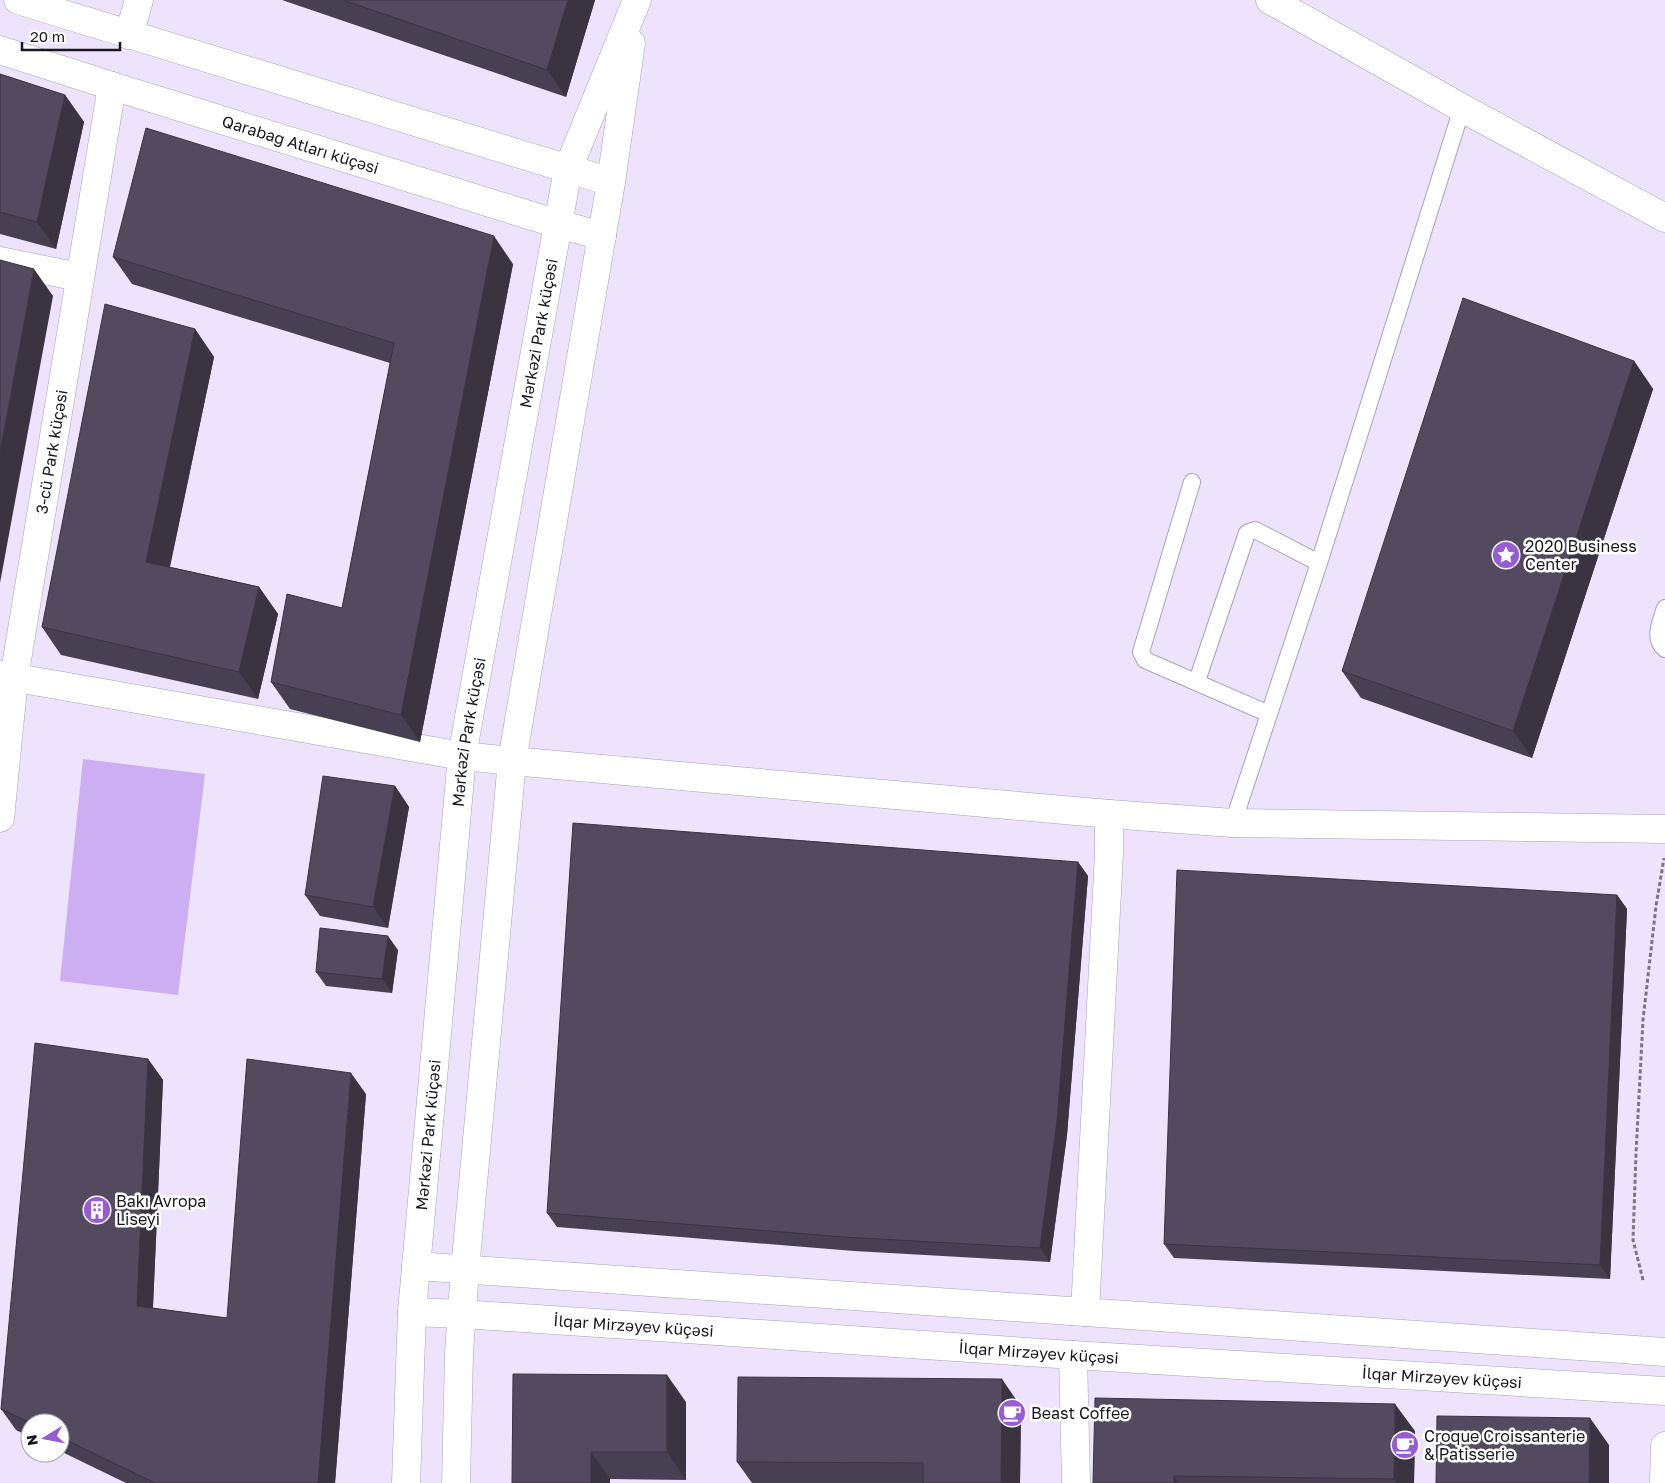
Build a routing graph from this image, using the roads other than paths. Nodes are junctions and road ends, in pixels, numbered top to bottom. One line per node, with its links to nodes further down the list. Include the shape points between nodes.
1 (18, 0): 5 (street)
2 (140, 0): 5 (street)
3 (1270, 0): 8 (street)
4 (637, 1): 9 (street, Mərkəzi Park küçəsi); 10 (street, Mərkəzi Park küçəsi)
5 (129, 35): 9 (street)
6 (0, 50): 7 (street, Qarabağ Atları küçəsi)
7 (112, 86): 12 (street, Qarabağ Atları küçəsi); 15 (street, 3-cü Park küçəsi)
8 (1462, 108): 11 (street); 17 (lane)
9 (568, 168): 10 (street); 12 (street, Mərkəzi Park küçəsi)
10 (611, 182): 13 (street, Mərkəzi Park küçəsi)
11 (1665, 218)
12 (558, 224): 13 (street, Qarabağ Atları küçəsi); 23 (street, Mərkəzi Park küçəsi)
13 (602, 236): 24 (street, Mərkəzi Park küçəsi)
14 (0, 260): 15 (street)
15 (79, 277): 20 (street, 3-cü Park küçəsi)
16 (1192, 482): 21 (lane, via 1141,652 1145,660)
17 (1319, 563): 21 (lane, via 1255,530 1248,533); 22 (lane)
18 (1665, 608): 19 (lane, via 1658,631 1661,646)
19 (1665, 649)
20 (7, 677): 23 (street); 26 (street, 3-cü Park küçəsi)
21 (1198, 681): 22 (lane)
22 (1270, 714): 27 (lane)
23 (462, 756): 24 (street); 29 (street, Mərkəzi Park küçəsi)
24 (512, 761): 25 (street); 30 (street, Mərkəzi Park küçəsi)
25 (1109, 814): 27 (street); 32 (street, via 1110,854)
26 (0, 818)
27 (1233, 823): 28 (street)
28 (1665, 829)
29 (416, 1266): 30 (street); 31 (street, Mərkəzi Park küçəsi)
30 (465, 1270): 32 (street); 33 (street, Mərkəzi Park küçəsi)
31 (412, 1312): 33 (street, İlqar Mirzəyev küçəsi); 38 (street, Mərkəzi Park küçəsi)
32 (1085, 1312): 34 (street)
33 (462, 1314): 35 (street, İlqar Mirzəyev küçəsi); 39 (street, Mərkəzi Park küçəsi)
34 (1665, 1352)
35 (1073, 1355): 36 (street, İlqar Mirzəyev küçəsi); 40 (street)
36 (1665, 1391)
37 (1665, 1446): 41 (street)
38 (406, 1483)
39 (456, 1483)
40 (1076, 1483)
41 (1664, 1483)

